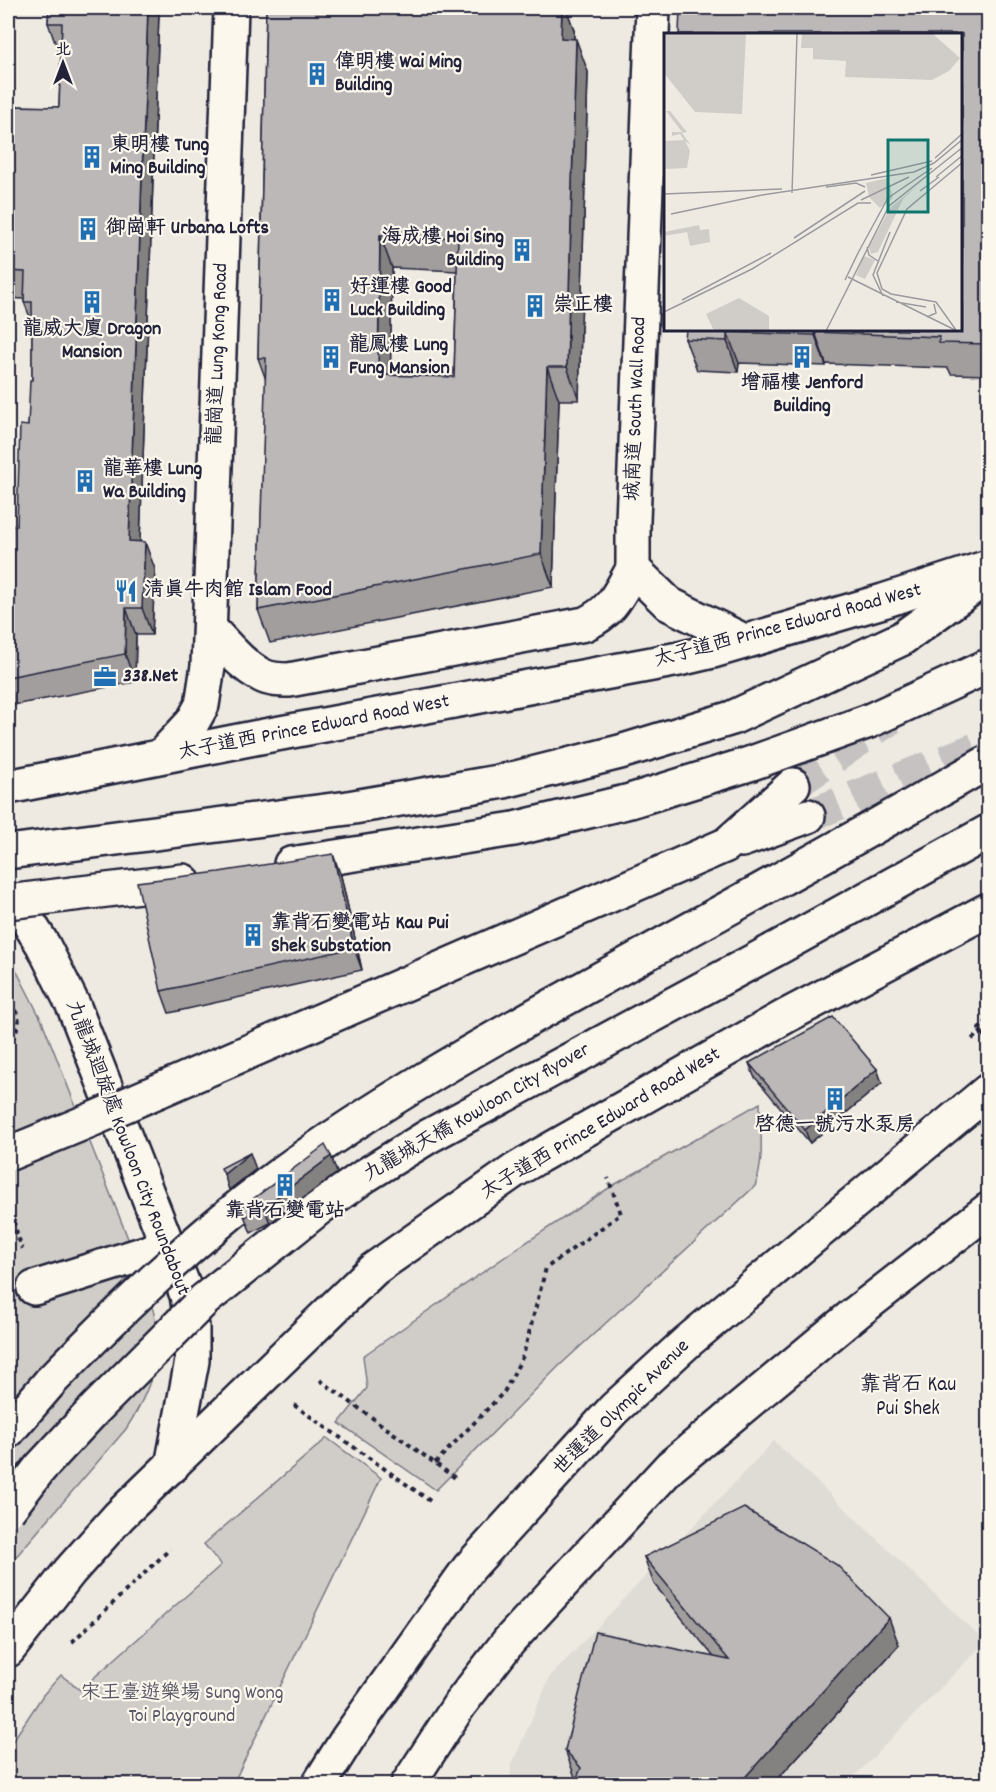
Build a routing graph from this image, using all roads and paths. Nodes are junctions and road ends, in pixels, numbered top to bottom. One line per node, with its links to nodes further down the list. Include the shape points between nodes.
1 (231, 8): 6 (main road, 龍崗道 Lung Kong Road)
2 (653, 8): 4 (main road, 城南道 South Wall Road)
3 (988, 567): 7 (main road, 太子道西 Prince Edward Road West)
4 (633, 569): 6 (main road, via 610,608 585,624 289,680 272,679 247,666); 7 (main road, via 669,604)
5 (988, 576): 16 (main road, via 901,639 732,718 620,752 504,781 359,806)
6 (210, 629): 9 (main road, 太子道西 Prince Edward Road West, via 202,705 192,723)
7 (744, 641): 9 (main road, 太子道西 Prince Edward Road West, via 679,659)
8 (988, 666): 17 (main road, bridge, via 870,721 630,801 514,829)
9 (161, 756): 12 (main road, 太子道西 Prince Edward Road West)
10 (988, 762): 35 (main road, bridge, via 501,1034 327,1143 199,1238 122,1308)
11 (793, 785): 15 (main road)
12 (8, 787)
13 (808, 816): 15 (main road)
14 (988, 832): 40 (main road, 九龍城天橋 Kowloon City flyover, bridge, via 429,1136 366,1175 204,1300 95,1409 40,1468)
15 (726, 845): 28 (main road, bridge)
16 (8, 852)
17 (267, 868)
18 (212, 877): 19 (main road, bridge)
19 (16, 908): 31 (main road, 九龍城迴旋處 Kowloon City Roundabout, via 43,945 74,1007)
20 (988, 910): 37 (main road, 太子道西 Prince Edward Road West, via 786,1016 514,1171 374,1269)
21 (8, 1004): 26 (path, via 15,1009 19,1022)
22 (988, 1020): 24 (path, via 979,1029)
23 (988, 1027): 24 (path)
24 (983, 1035): 25 (path)
25 (972, 1039)
26 (8, 1044)
27 (988, 1091): 44 (main road, 世運道 Olympic Avenue, via 687,1342 614,1410 469,1568)
28 (8, 1154)
29 (608, 1178): 36 (path, via 621,1214 546,1268 523,1356 504,1392)
30 (988, 1210): 45 (main road, via 857,1312 670,1467 509,1641 460,1704)
31 (168, 1246): 32 (main road); 37 (main road, 九龍城迴旋處 Kowloon City Roundabout, via 187,1295 192,1327 192,1361)
32 (34, 1288)
33 (317, 1378): 36 (path)
34 (289, 1401): 39 (path)
35 (8, 1431)
36 (435, 1463): 38 (path)
37 (172, 1466): 43 (main road, via 119,1516)
38 (458, 1480)
39 (433, 1503)
40 (8, 1510)
41 (171, 1549): 42 (path)
42 (68, 1646)
43 (8, 1650)
44 (319, 1785)
45 (408, 1785)

